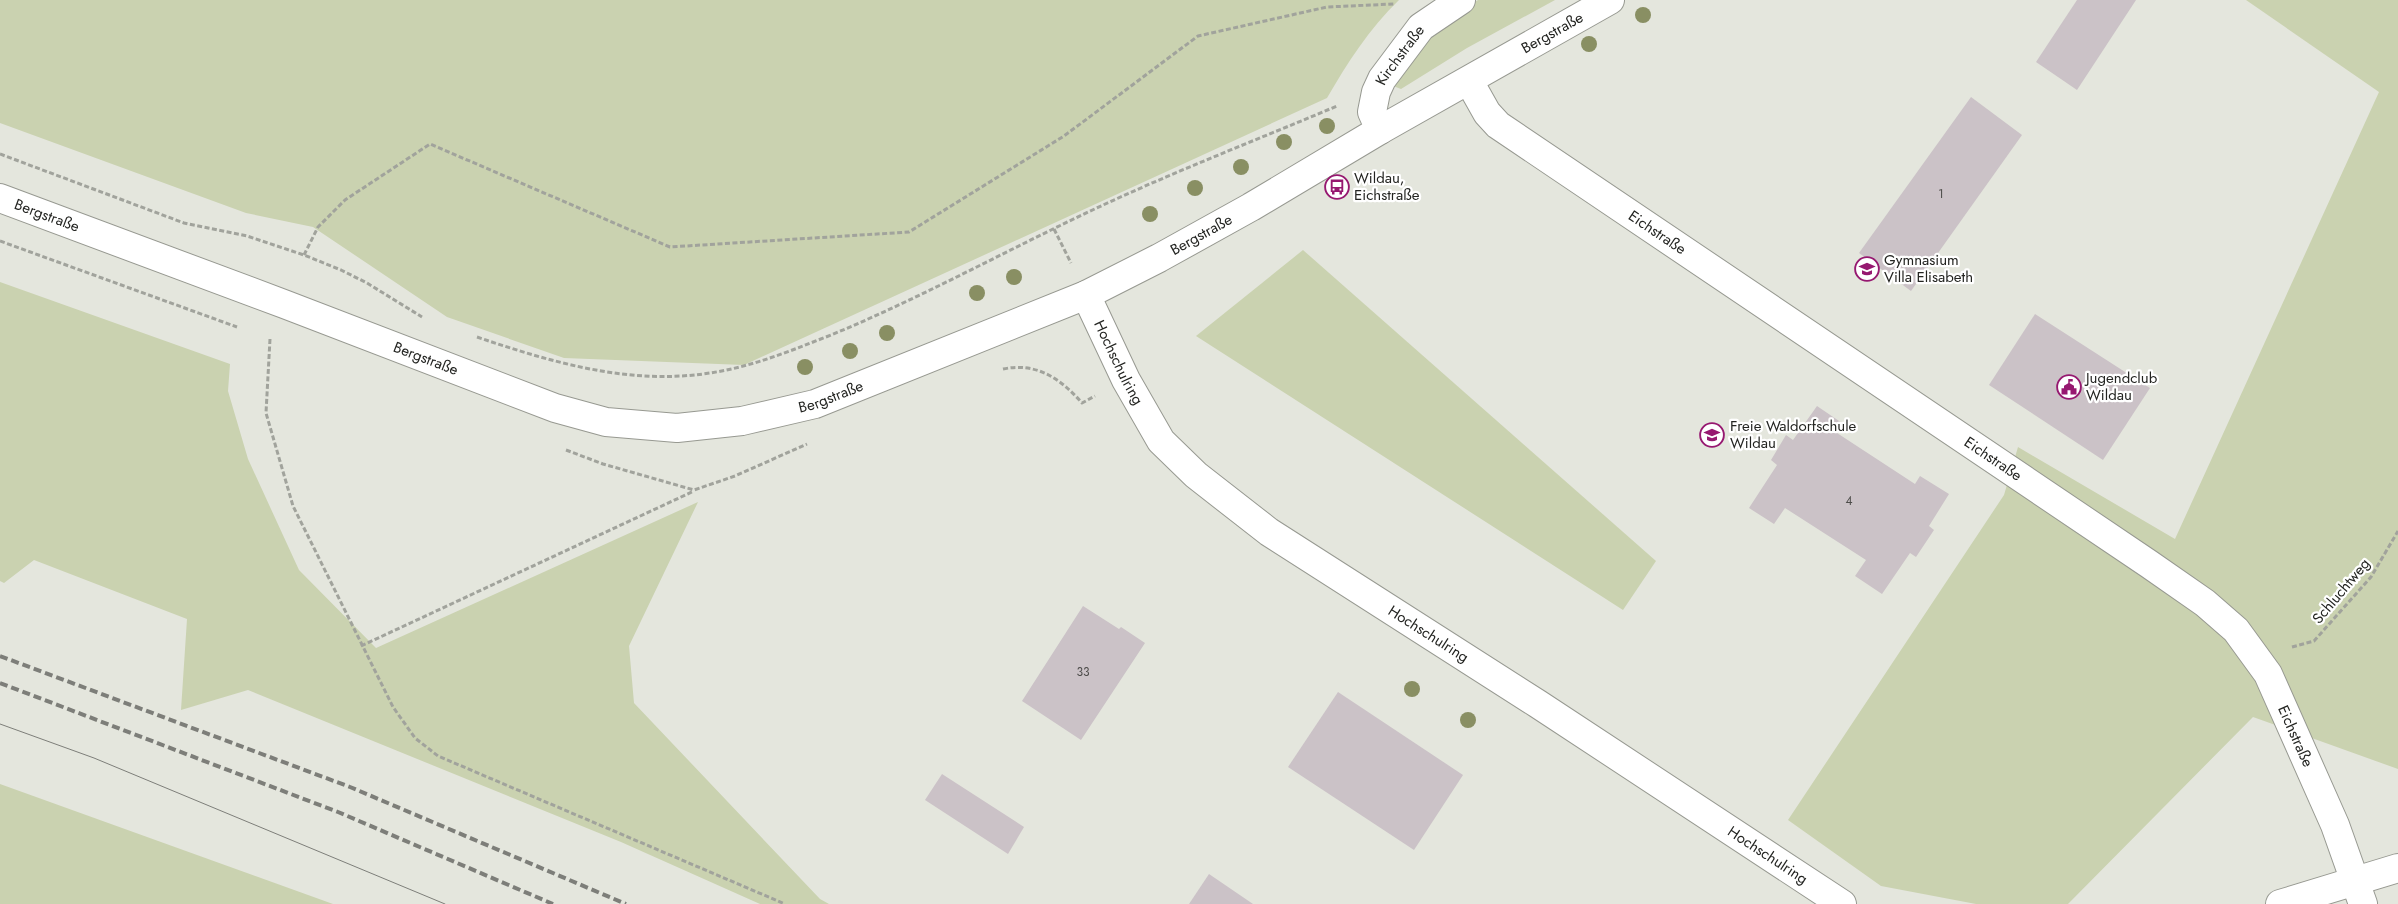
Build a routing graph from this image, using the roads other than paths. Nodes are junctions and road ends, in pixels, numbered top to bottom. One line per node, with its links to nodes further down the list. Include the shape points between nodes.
1 (1461, 0): 4 (street, Kirchstraße, via 1421,27 1382,79 1372,112)
2 (1610, 0): 3 (street, Bergstraße)
3 (1469, 81): 4 (street, Bergstraße); 8 (street, Eichstraße, via 1486,114 1498,125 2149,564 2205,603 2236,630 2268,674 2335,825)
4 (1380, 130): 6 (street, Bergstraße, via 1243,212)
5 (0, 198): 6 (street, Bergstraße, via 555,408 606,422 677,428 742,421 815,404)
6 (1086, 295): 9 (street, Hochschulring, via 1126,380 1161,441 1196,475 1269,532)
7 (2398, 868): 8 (street)
8 (2360, 892): 10 (street)
9 (1842, 904)
10 (2280, 904)

